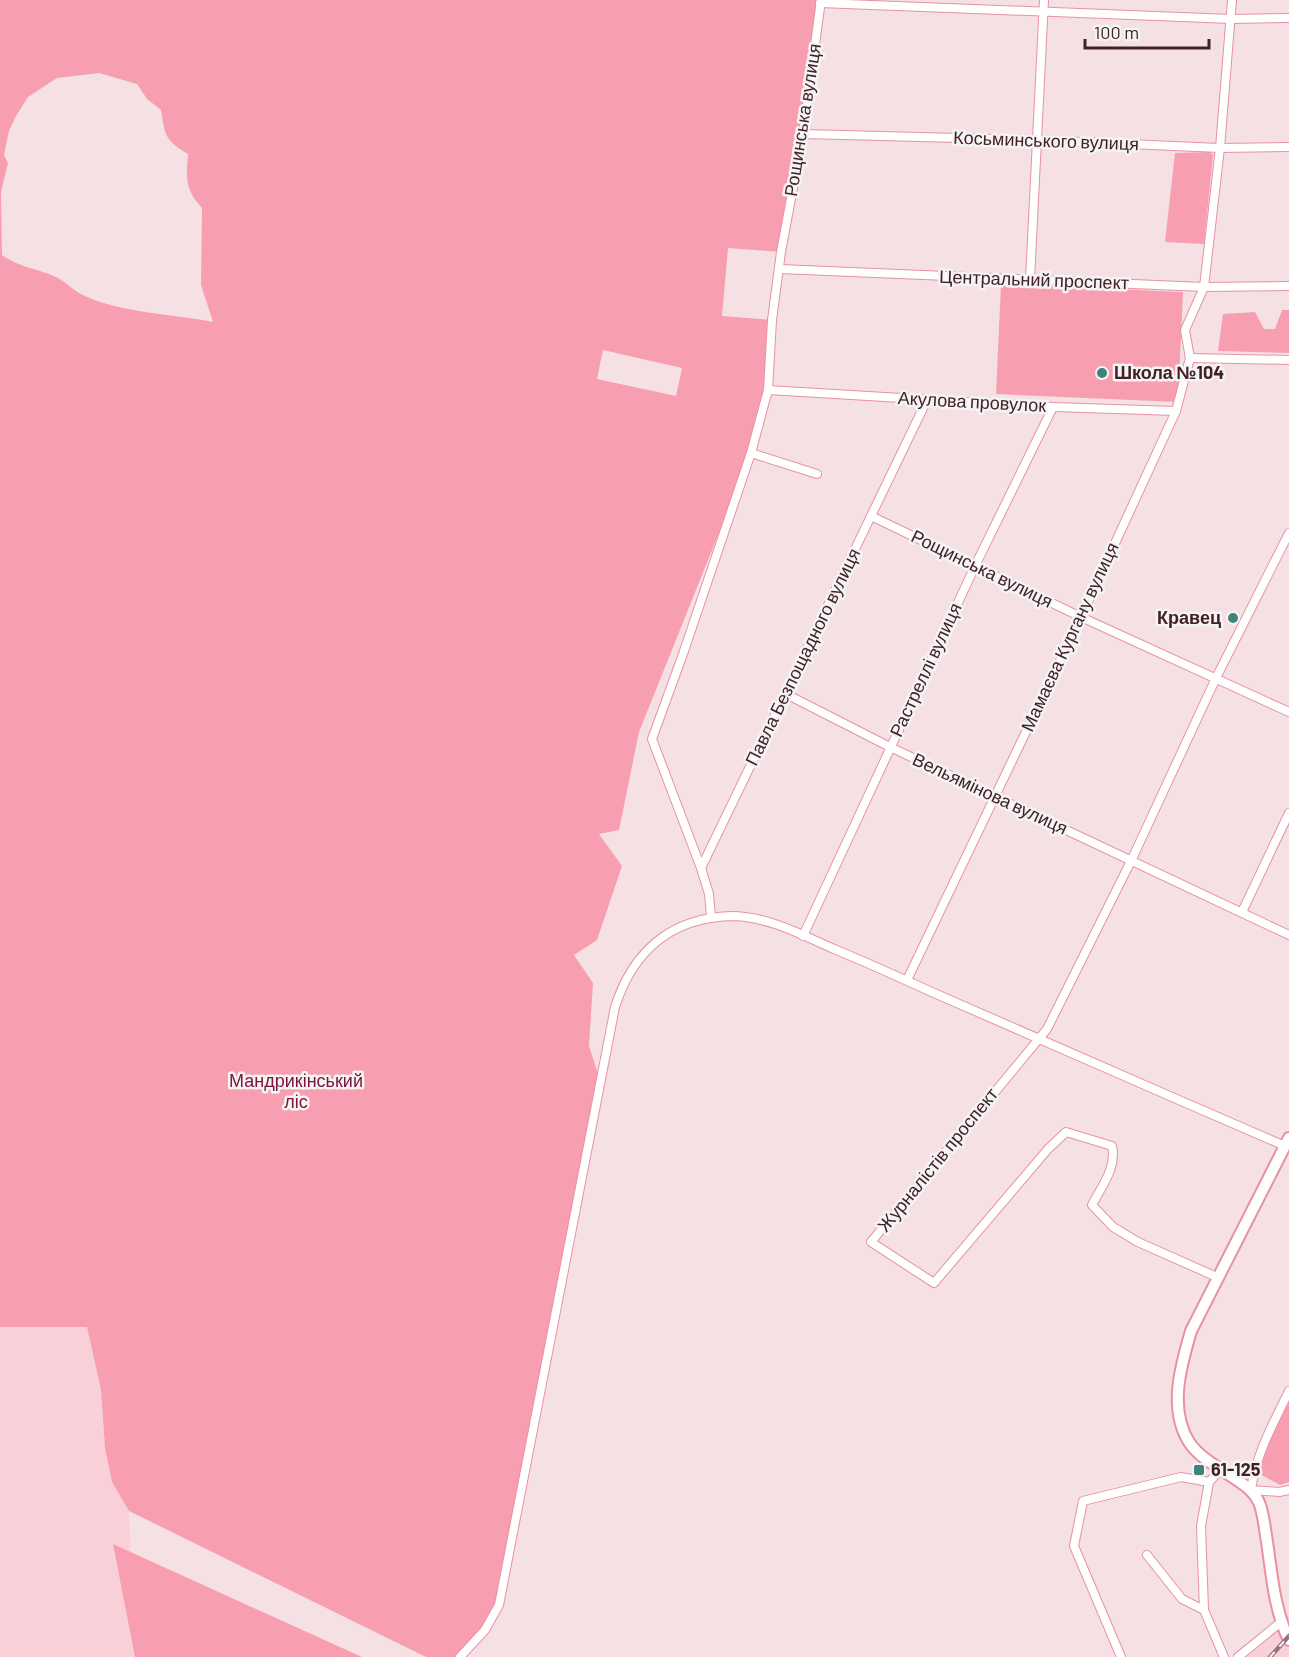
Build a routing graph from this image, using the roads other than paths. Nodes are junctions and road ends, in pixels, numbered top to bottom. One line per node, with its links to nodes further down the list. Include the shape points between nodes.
1 (1044, 0): 4 (street)
2 (1232, 0): 6 (street, Мамаєва Кургану вулиця)
3 (820, 2): 4 (street); 7 (street, Рощинська вулиця)
4 (1043, 12): 6 (street); 8 (street)
5 (1289, 18): 6 (street)
6 (1232, 19): 10 (street, Мамаєва Кургану вулиця)
7 (803, 134): 8 (street, Косьминського вулиця); 11 (street, Рощинська вулиця)
8 (1037, 140): 10 (street, Косьминського вулиця); 12 (street)
9 (1289, 147): 10 (street, Косьминського вулиця)
10 (1220, 148): 14 (street, Мамаєва Кургану вулиця)
11 (780, 269): 12 (street, Центральний проспект); 17 (street, Рощинська вулиця)
12 (1030, 279): 14 (street, Центральний проспект)
13 (1289, 286): 14 (street, Центральний проспект)
14 (1204, 287): 15 (street, Мамаєва Кургану вулиця, via 1185,330)
15 (1190, 358): 16 (street); 20 (street, Мамаєва Кургану вулиця)
16 (1289, 360)
17 (768, 390): 18 (street, Акулова провулок); 21 (street, Рощинська вулиця)
18 (927, 400): 19 (street, Акулова провулок); 23 (street, Павла Безпощадного вулиця)
19 (1053, 407): 20 (street, Акулова провулок); 25 (street, Растреллі вулиця)
20 (1176, 411): 26 (street, Мамаєва Кургану вулиця)
21 (751, 453): 22 (street); 34 (street, Рощинська вулиця, via 652,739)
22 (817, 474)
23 (871, 516): 25 (street, Рощинська вулиця); 28 (street, Павла Безпощадного вулиця)
24 (1289, 533): 27 (street)
25 (975, 566): 26 (street, Рощинська вулиця); 30 (street, Растреллі вулиця)
26 (1081, 617): 27 (street, Рощинська вулиця); 31 (street, Мамаєва Кургану вулиця)
27 (1216, 678): 29 (street, Рощинська вулиця); 33 (street)
28 (786, 694): 30 (street, Вельямінова вулиця); 34 (street, Павла Безпощадного вулиця)
29 (1289, 712)
30 (890, 747): 31 (street, Вельямінова вулиця); 38 (street, Растреллі вулиця)
31 (994, 796): 33 (street, Вельямінова вулиця); 39 (street, Мамаєва Кургану вулиця)
32 (1289, 813): 35 (street)
33 (1132, 859): 35 (street, Вельямінова вулиця); 40 (street, via 1047,1029)
34 (701, 868): 36 (street)
35 (1242, 912): 37 (street, Вельямінова вулиця)
36 (711, 917): 38 (street, via 756,918); 52 (street, via 675,928 645,951 621,988 499,1605 485,1630)
37 (1289, 935)
38 (803, 936): 39 (street)
39 (907, 980): 40 (street)
40 (1038, 1039): 41 (street); 42 (street, Журналістів проспект, via 871,1242 934,1283 1066,1132 1112,1146 1112,1166 1092,1205 1113,1227)
41 (1287, 1142): 42 (main road)
42 (1219, 1278): 44 (main road, via 1191,1330 1184,1352 1178,1403 1182,1428 1190,1444)
43 (1289, 1391): 46 (street, via 1260,1451)
44 (1221, 1469): 45 (street); 46 (main road)
45 (1209, 1482): 49 (street, via 1201,1526); 53 (street, via 1181,1477 1083,1501 1074,1546)
46 (1251, 1490): 47 (street); 50 (main road, via 1260,1504)
47 (1289, 1490)
48 (1147, 1555): 49 (street, via 1182,1599)
49 (1204, 1610): 54 (street)
50 (1281, 1622): 51 (main road); 55 (street)
51 (1289, 1640)
52 (460, 1657)
53 (1122, 1657)
54 (1224, 1657)
55 (1238, 1657)

